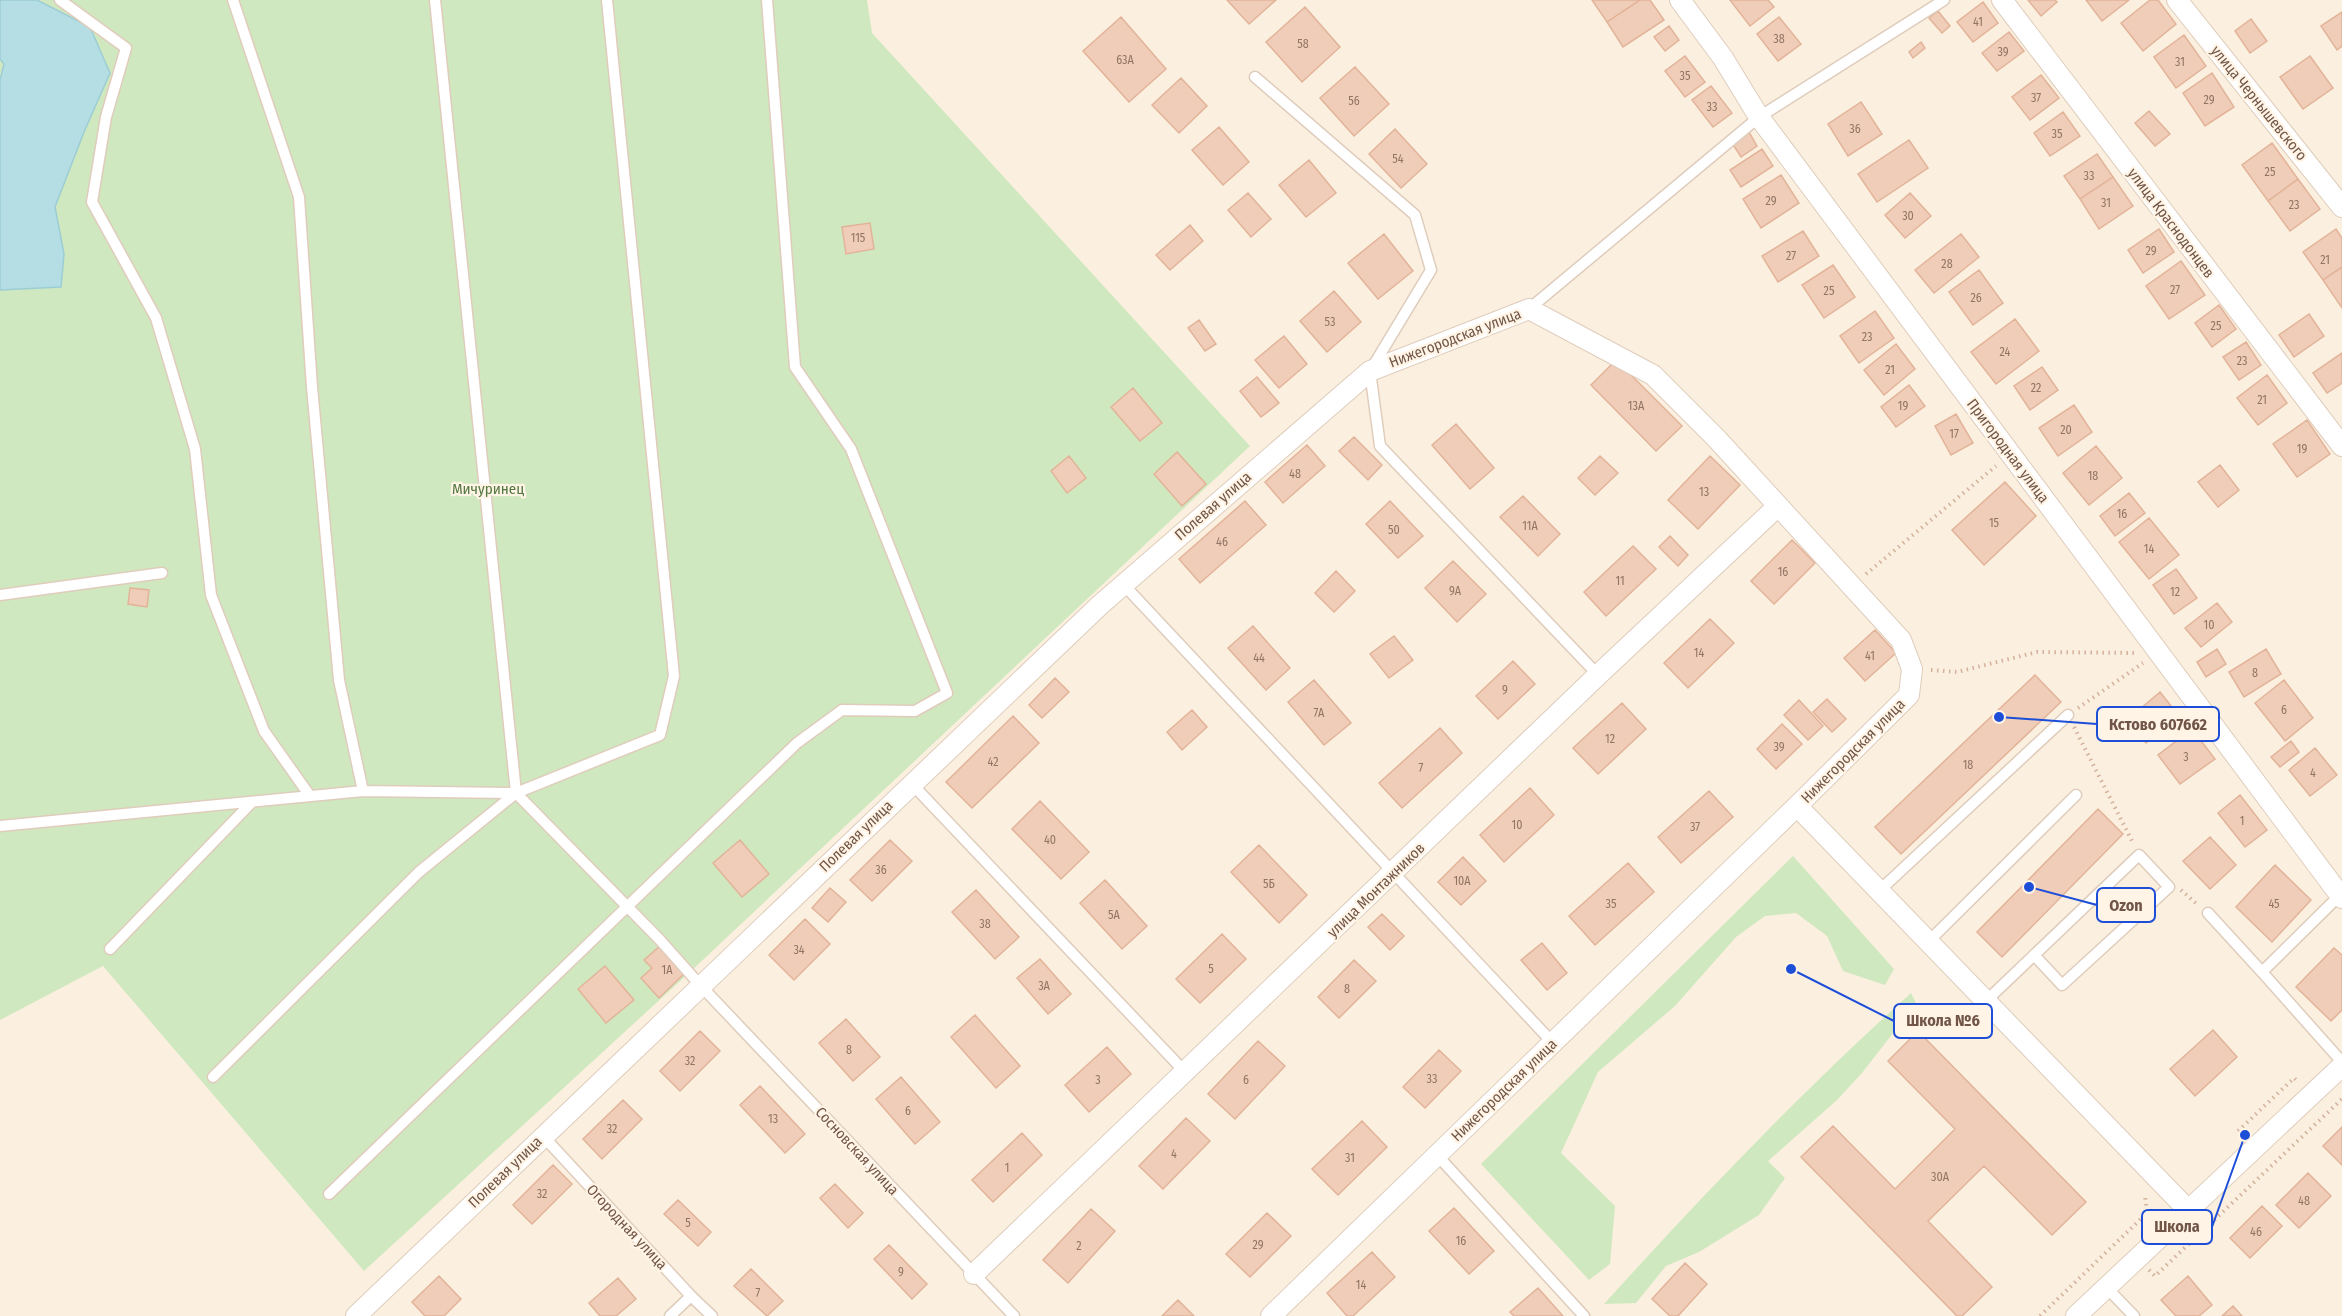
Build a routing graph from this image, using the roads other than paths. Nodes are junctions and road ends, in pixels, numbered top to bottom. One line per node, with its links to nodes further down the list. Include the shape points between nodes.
1 (60, 0): 26 (lane, via 126,48 106,117 92,202 156,318 186,417 195,449 211,596 264,731)
2 (233, 0): 23 (lane, via 299,197 339,681)
3 (435, 0): 24 (lane)
4 (607, 0): 24 (lane, via 674,676 660,735)
5 (767, 0): 33 (lane, via 795,367 851,449 947,693 915,711 842,710 797,743)
6 (1680, 0): 11 (street, Пригородная улица)
7 (1944, 0): 11 (lane)
8 (2002, 0): 15 (street, улица Краснодонцев)
9 (2177, 0): 12 (street, улица Чернышевского)
10 (1255, 77): 14 (lane, via 1415,215 1431,270)
11 (1760, 117): 13 (lane); 32 (street, Пригородная улица)
12 (2342, 207)
13 (1529, 309): 14 (street, Нижегородская улица); 16 (street, Нижегородская улица, via 1653,375)
14 (1370, 371): 18 (street, Полевая улица); 20 (lane, via 1380,446)
15 (2342, 446)
16 (1778, 506): 20 (street, улица Монтажников); 28 (street, Нижегородская улица, via 1901,640 1912,669 1909,695)
17 (162, 573): 19 (lane)
18 (1123, 584): 22 (street, Полевая улица); 30 (lane)
19 (0, 595)
20 (1598, 675): 30 (street, улица Монтажников)
21 (2068, 715): 31 (lane)
22 (912, 784): 39 (street, Полевая улица); 43 (lane)
23 (363, 791): 24 (lane); 26 (lane)
24 (516, 793): 33 (lane, Сосновская улица); 44 (lane, via 419,872)
25 (2076, 795): 35 (lane)
26 (310, 796): 27 (lane)
27 (252, 802): 29 (lane); 36 (lane)
28 (1797, 806): 31 (street); 41 (street, Нижегородская улица)
29 (0, 826)
30 (1393, 874): 41 (lane); 43 (street, улица Монтажников)
31 (1879, 891): 35 (street)
32 (2341, 897): 38 (lane)
33 (628, 907): 39 (lane, Сосновская улица); 47 (lane)
34 (2208, 913): 38 (lane)
35 (1928, 942): 40 (street)
36 (110, 949)
37 (2034, 955): 37 (lane, via 2139,855 2169,887 2062,986); 40 (lane)
38 (2262, 972): 42 (lane)
39 (700, 985): 45 (street, Полевая улица); 49 (lane, Сосновская улица)
40 (1986, 1001): 48 (street)
41 (1553, 1043): 46 (street, Нижегородская улица)
42 (2342, 1064): 48 (street)
43 (1185, 1072): 49 (street, улица Монтажников)
44 (213, 1077)
45 (543, 1136): 51 (lane, Огородная улица); 52 (street, Полевая улица)
46 (1437, 1155): 56 (street, Нижегородская улица); 57 (lane)
47 (328, 1194)
48 (2188, 1210): 50 (street)
49 (974, 1275): 55 (lane, Сосновская улица)
50 (2106, 1287): 58 (street); 59 (lane)
51 (691, 1296): 53 (lane); 54 (lane, Огородная улица)
52 (356, 1316)
53 (670, 1316)
54 (712, 1316)
55 (1014, 1316)
56 (1271, 1316)
57 (1584, 1316)
58 (2076, 1316)
59 (2134, 1316)

